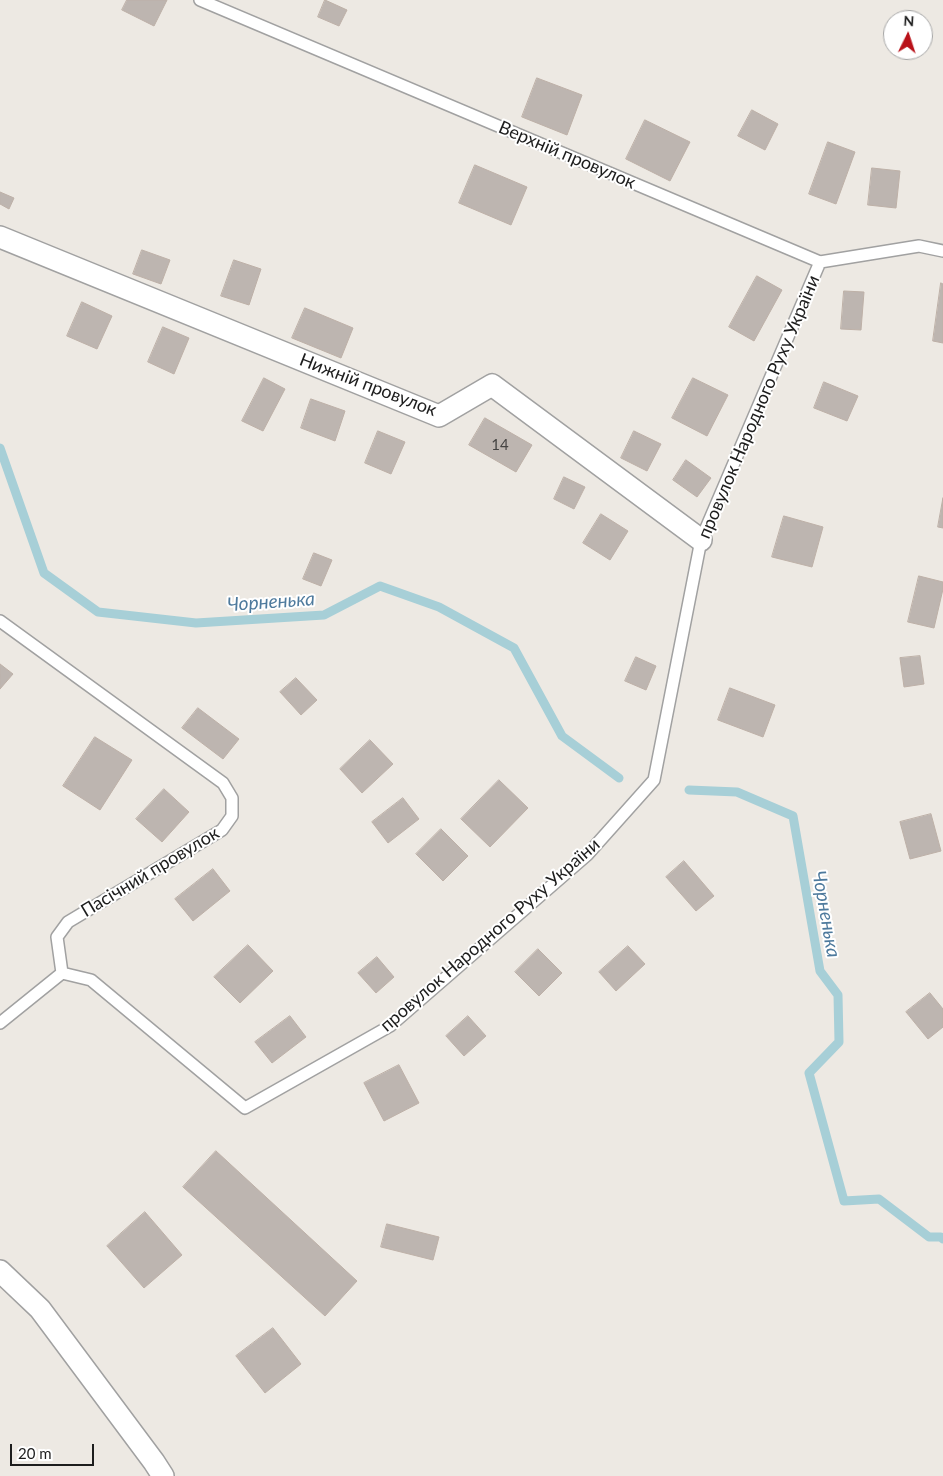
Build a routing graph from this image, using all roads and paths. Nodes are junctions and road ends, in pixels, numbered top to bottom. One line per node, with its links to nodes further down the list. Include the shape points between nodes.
1 (200, 0): 4 (lane, Верхній провулок)
2 (0, 237): 5 (street, Нижній провулок, via 440,416 492,385)
3 (943, 251): 4 (lane, via 919,246)
4 (820, 262): 5 (lane, провулок Народного Руху України)
5 (701, 540): 7 (lane, провулок Народного Руху України, via 654,780 587,855 390,1026 245,1108 91,980)
6 (0, 621): 7 (lane, Пасічний провулок, via 223,783 232,798 232,816 222,830 68,922 57,937)
7 (62, 973): 8 (lane)
8 (0, 1023)
9 (0, 1271): 10 (street, via 40,1309)
10 (163, 1476)

